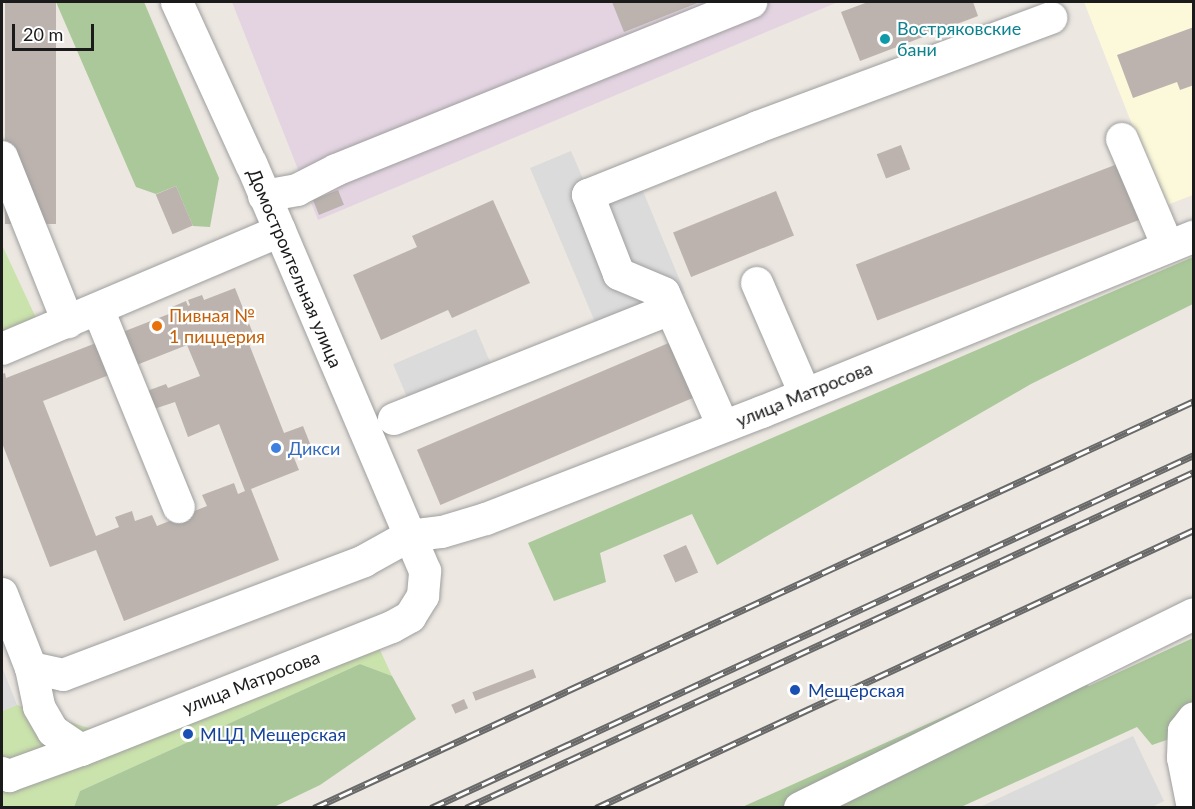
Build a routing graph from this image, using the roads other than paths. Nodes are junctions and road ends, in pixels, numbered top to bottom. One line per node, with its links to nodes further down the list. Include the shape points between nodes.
1 (177, 2): 6 (street, Домостроительная улица)
2 (751, 2): 6 (street, via 336,170 297,190)
3 (1051, 18): 11 (street, via 588,195 619,274 664,293)
4 (1122, 139): 8 (street)
5 (2, 157): 12 (street)
6 (264, 196): 7 (street, Домостроительная улица)
7 (280, 231): 10 (street); 18 (street, Домостроительная улица)
8 (1181, 242): 14 (street, улица Матросова, via 872,356)
9 (757, 283): 14 (street)
10 (98, 309): 12 (street); 17 (street)
11 (670, 309): 15 (street); 16 (street)
12 (68, 322): 13 (street)
13 (2, 349)
14 (805, 394): 16 (street, улица Матросова)
15 (394, 419)
16 (723, 426): 18 (street, улица Матросова, via 486,519 442,532)
17 (178, 507)
18 (409, 536): 21 (street, улица Матросова, via 364,561 63,675); 23 (street, улица Матросова, via 425,571 423,596 410,617)
19 (2, 594): 21 (street)
20 (1194, 614): 25 (street)
21 (30, 668): 23 (street, via 39,707 53,731)
22 (1194, 718): 26 (street, via 1184,731 1183,758)
23 (81, 750): 24 (street, улица Матросова)
24 (5, 775)
25 (800, 807)
26 (1193, 807)

